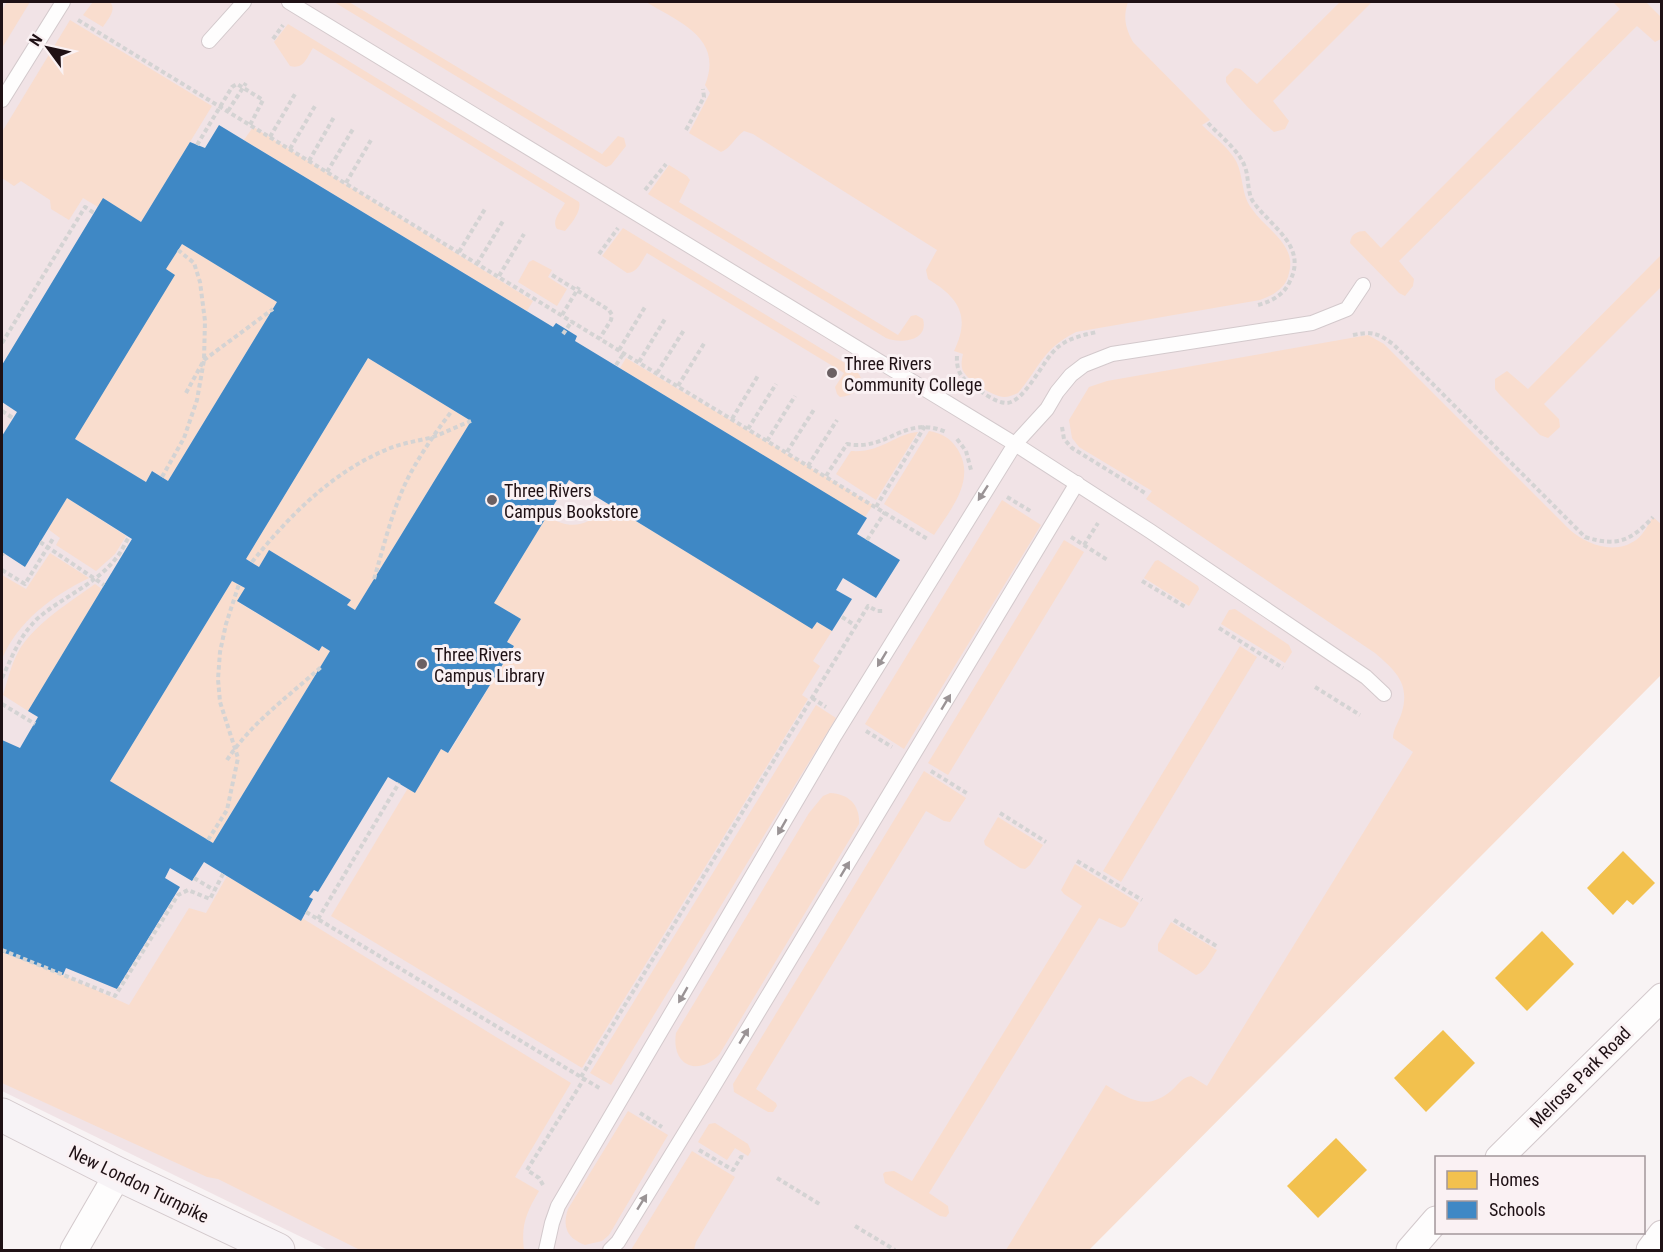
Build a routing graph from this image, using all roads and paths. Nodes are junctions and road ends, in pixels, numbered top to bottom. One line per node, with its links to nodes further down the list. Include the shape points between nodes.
1 (63, 2): 11 (lane)
2 (244, 2): 7 (lane)
3 (289, 2): 80 (lane)
4 (75, 18): 13 (path)
5 (286, 23): 6 (path)
6 (273, 39)
7 (209, 41)
8 (244, 85): 13 (path, via 232,87); 14 (path); 17 (path, via 263,100)
9 (704, 89): 19 (path, via 704,97)
10 (295, 94): 20 (path)
11 (2, 100)
12 (315, 106): 23 (path)
13 (221, 107): 14 (path); 22 (path)
14 (228, 111): 17 (path)
15 (334, 117): 24 (path)
16 (1208, 123): 43 (path, via 1237,153 1246,170 1251,200 1293,250 1295,266 1284,291 1270,302)
17 (250, 125): 20 (path)
18 (353, 129): 26 (path)
19 (686, 130)
20 (270, 137): 23 (path)
21 (371, 140): 27 (path)
22 (197, 145)
23 (290, 149): 24 (path)
24 (309, 161): 26 (path)
25 (666, 164): 28 (path)
26 (327, 172): 27 (path)
27 (346, 183): 35 (path)
28 (645, 190)
29 (485, 209): 35 (path)
30 (94, 213): 54 (path, via 85,207)
31 (503, 221): 37 (path)
32 (618, 227): 36 (path)
33 (524, 234): 39 (path)
34 (178, 250): 57 (path, via 194,263 200,282)
35 (459, 252): 37 (path)
36 (599, 254)
37 (477, 264): 39 (path)
38 (552, 275): 41 (path)
39 (499, 276): 45 (path)
40 (1363, 285): 80 (lane, via 1347,309 1312,322 1098,358 1071,375)
41 (578, 289): 45 (path); 52 (path, via 612,315)
42 (645, 307): 55 (path)
43 (1249, 307)
44 (273, 309): 57 (path)
45 (562, 315): 47 (path)
46 (665, 319): 58 (path)
47 (572, 321): 50 (path); 52 (path)
48 (684, 330): 60 (path)
49 (1104, 331): 56 (path, via 1059,346 1012,402 995,400 966,382 958,371)
50 (563, 334)
51 (1345, 336): 92 (path, via 1368,332 1393,344 1586,537 1620,542 1640,532)
52 (600, 338): 55 (path)
53 (705, 342): 63 (path)
54 (2, 343)
55 (621, 352): 58 (path); 59 (path)
56 (957, 356)
57 (204, 360): 64 (path); 85 (path, via 197,400 184,438)
58 (639, 362): 60 (path)
59 (616, 365)
60 (657, 374): 63 (path)
61 (759, 374): 70 (path)
62 (776, 384): 75 (path)
63 (678, 386): 70 (path)
64 (186, 393)
65 (795, 396): 79 (path)
66 (815, 408): 81 (path)
67 (2, 411): 69 (path)
68 (451, 412): 77 (path)
69 (13, 418)
70 (732, 419): 75 (path)
71 (837, 420): 82 (path)
72 (471, 421): 77 (path)
73 (1063, 422): 87 (path, via 1061,428 1072,448)
74 (925, 426): 76 (path); 83 (path, via 868,445 847,444); 89 (path)
75 (748, 429): 79 (path)
76 (949, 434)
77 (433, 436): 103 (path, via 390,448 335,479 297,512); 106 (path, via 407,480)
78 (954, 437): 84 (path, via 966,451)
79 (767, 441): 81 (path)
80 (1015, 444): 86 (lane); 163 (lane, one-way to 163, via 835,735 564,1196 552,1223)
81 (787, 452): 82 (path)
82 (808, 466): 83 (path)
83 (826, 476): 89 (path)
84 (971, 476)
85 (162, 477)
86 (1077, 483): 121 (lane, via 1366,677); 164 (lane, one-way to 86, via 697,1114)
87 (1145, 493)
88 (1004, 495): 91 (path)
89 (876, 507): 90 (path)
90 (885, 512): 97 (path); 99 (path)
91 (1034, 514)
92 (1653, 517)
93 (1098, 522): 100 (path)
94 (1067, 535): 100 (path)
95 (54, 537): 101 (path)
96 (129, 537): 105 (path, via 116,558)
97 (867, 540)
98 (40, 542): 101 (path)
99 (935, 543)
100 (1084, 545): 102 (path)
101 (48, 547): 104 (path, via 25,584); 105 (path)
102 (1109, 561)
103 (252, 562)
104 (2, 570)
105 (94, 579): 109 (path); 116 (path, via 37,620 13,650)
106 (374, 579)
107 (1142, 581): 111 (path)
108 (239, 584): 126 (path, via 226,624 218,679 220,702)
109 (104, 585)
110 (893, 608): 113 (path, via 878,611 868,606)
111 (1187, 608)
112 (842, 617): 113 (path)
113 (856, 626): 146 (path)
114 (1219, 628): 118 (path)
115 (2, 663): 116 (path)
116 (7, 665): 119 (path)
117 (321, 667): 126 (path)
118 (1283, 668)
119 (2, 678)
120 (1315, 687): 123 (path)
121 (1384, 694)
122 (2, 704): 124 (path)
123 (1360, 715)
124 (34, 724)
125 (862, 729): 127 (path)
126 (235, 748): 128 (path); 133 (path, via 238,758 227,810)
127 (902, 753)
128 (227, 760)
129 (925, 767): 131 (path)
130 (399, 783): 141 (path)
131 (968, 794)
132 (1000, 813): 134 (path)
133 (208, 840)
134 (1046, 842)
135 (1077, 861): 139 (path)
136 (223, 874): 138 (path)
137 (194, 878): 138 (path)
138 (214, 890): 144 (path, via 210,899 188,890 178,895 115,996)
139 (1142, 900)
140 (306, 912): 141 (path)
141 (318, 919): 146 (path)
142 (1174, 920): 143 (path)
143 (1218, 947)
144 (2, 950)
145 (1662, 997): 152 (street, Melrose Park Road)
146 (582, 1078): 147 (path); 156 (path, via 527,1170 539,1178)
147 (604, 1091)
148 (638, 1112): 150 (path)
149 (2, 1114): 154 (main road, New London Turnpike)
150 (670, 1132)
151 (694, 1146): 153 (path, via 733,1170 741,1157)
152 (1501, 1156)
153 (745, 1158)
154 (118, 1174): 161 (street); 162 (main road, New London Turnpike)
155 (777, 1178): 157 (path)
156 (544, 1189)
157 (821, 1205)
158 (1435, 1222): 166 (street)
159 (855, 1226): 165 (path)
160 (1662, 1234): 167 (street)
161 (74, 1251)
162 (278, 1251)
163 (546, 1251)
164 (610, 1251)
165 (896, 1251)
166 (1410, 1251)
167 (1650, 1251)

